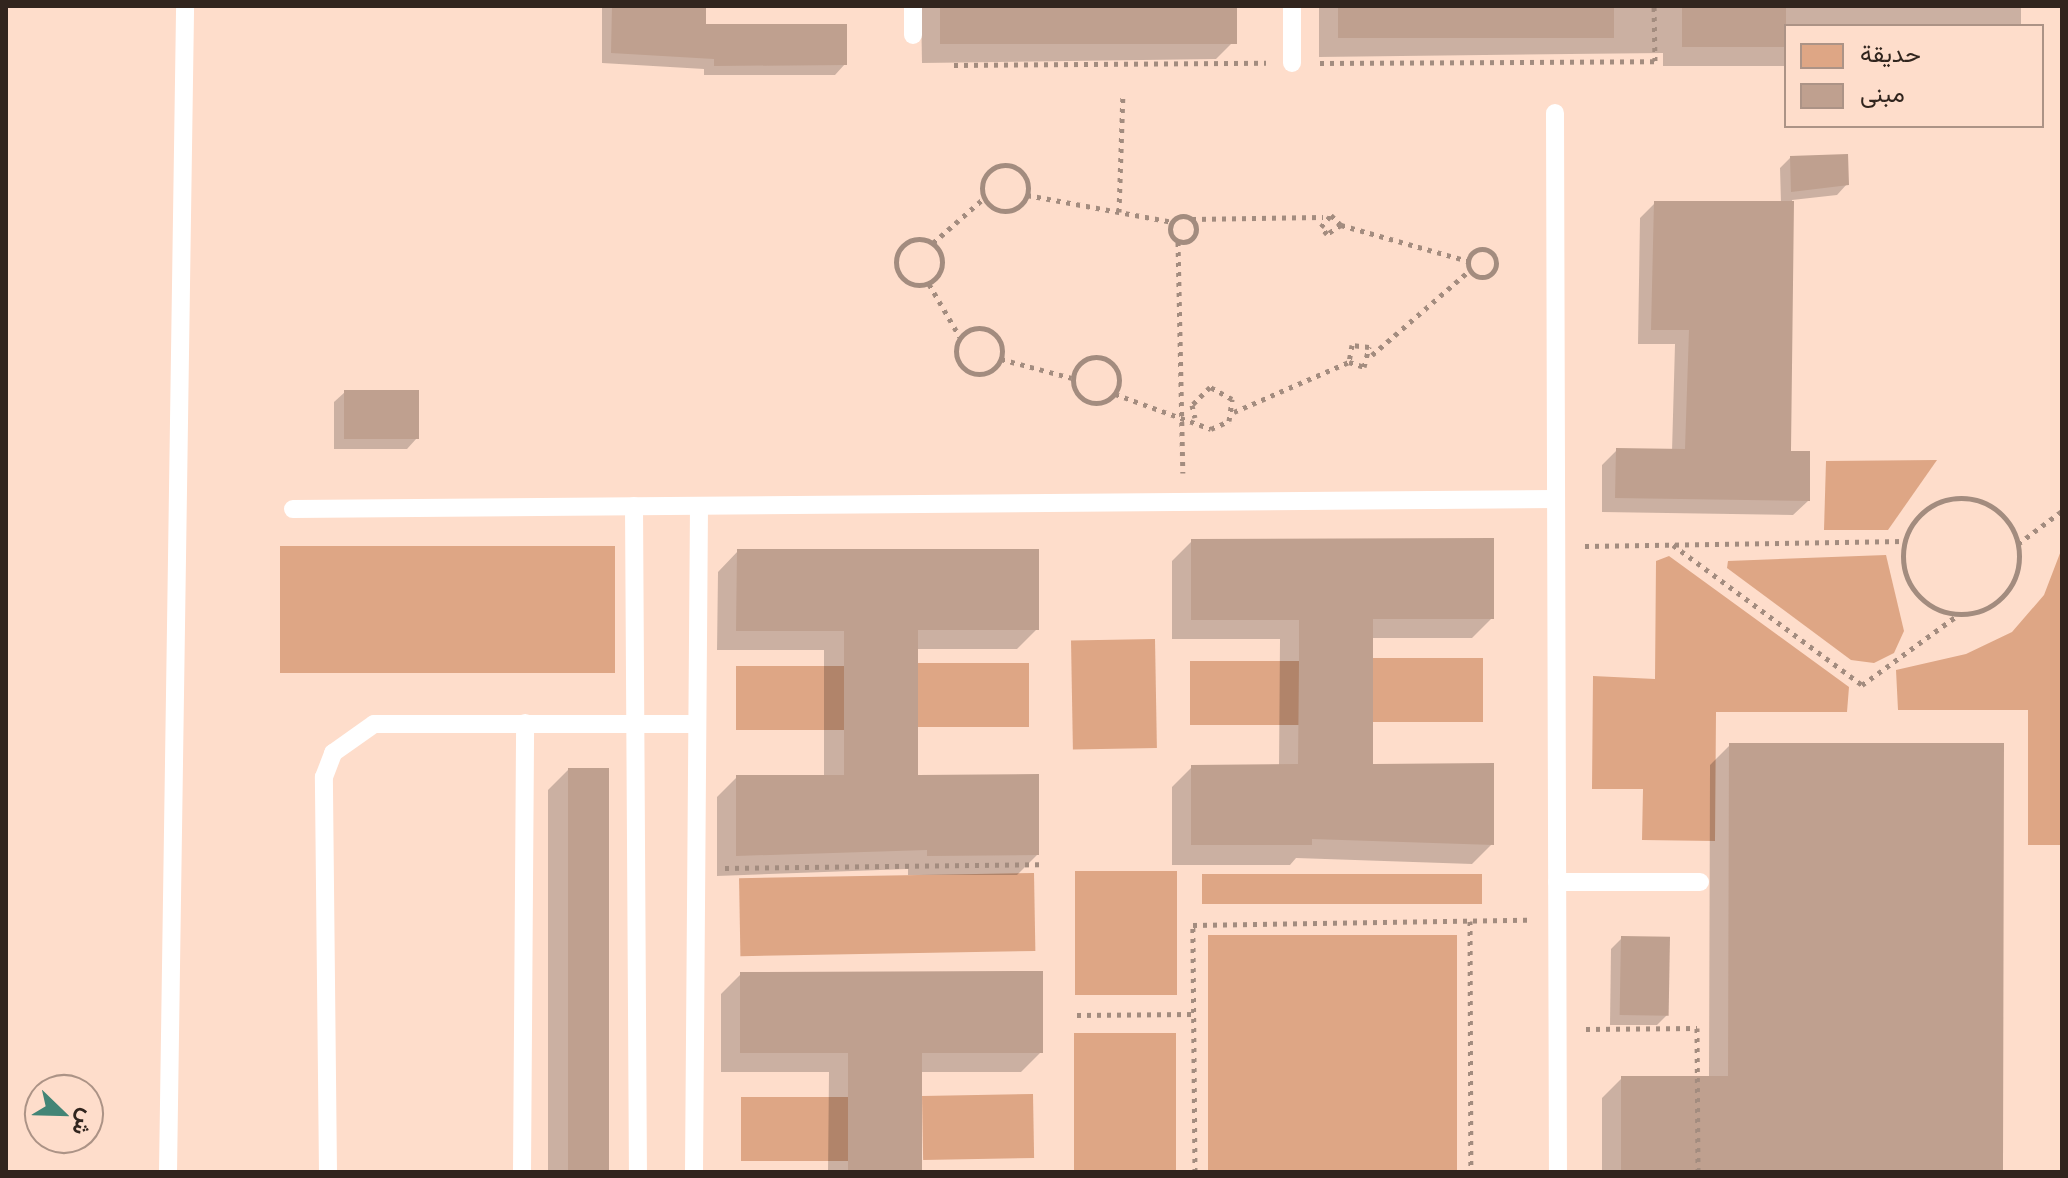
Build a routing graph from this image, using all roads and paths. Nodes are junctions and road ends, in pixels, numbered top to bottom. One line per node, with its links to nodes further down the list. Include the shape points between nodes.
1 (185, 6): 54 (lane)
2 (913, 6): 5 (lane)
3 (1292, 6): 6 (lane)
4 (1654, 6): 6 (path, via 1655,61)
5 (913, 35)
6 (1292, 63): 7 (path)
7 (954, 65)
8 (1123, 93): 12 (path)
9 (1555, 113): 31 (lane)
10 (1027, 195): 11 (path, via 1012,211); 11 (path, via 1023,174 1003,165 985,177); 12 (path)
11 (984, 198): 18 (path)
12 (1119, 212): 15 (path)
13 (1323, 217): 14 (path); 16 (path); 16 (path, via 1327,234)
14 (1192, 219): 15 (path); 17 (path, via 1194,237)
15 (1172, 222): 17 (path)
16 (1341, 225): 19 (path)
17 (1178, 242): 29 (path)
18 (933, 243): 21 (path, via 942,265); 21 (path, via 909,241 896,260 905,281)
19 (1468, 261): 20 (path); 20 (path, via 1482,248 1497,260 1488,277)
20 (1470, 270): 23 (path)
21 (929, 284): 22 (path)
22 (960, 337): 24 (path, via 990,330); 24 (path, via 963,368 984,373)
23 (1372, 355): 25 (path, via 1364,367); 25 (path, via 1361,343 1347,354)
24 (1001, 359): 26 (path)
25 (1349, 362): 28 (path)
26 (1072, 378): 27 (path, via 1082,399 1105,402); 27 (path, via 1087,359 1099,357 1118,370)
27 (1115, 394): 29 (path)
28 (1234, 412): 30 (path, via 1211,429); 30 (path, via 1232,399 1210,387 1192,405)
29 (1182, 416): 30 (path); 32 (path)
30 (1195, 418)
31 (1556, 499): 32 (lane); 40 (lane)
32 (1184, 502): 34 (lane)
33 (634, 506): 34 (lane); 35 (lane); 43 (lane)
34 (699, 506): 44 (lane)
35 (293, 509)
36 (2062, 511): 38 (path)
37 (1904, 541): 38 (path, via 1922,512 1953,498 1995,509); 39 (path); 41 (path, via 1905,576 1914,592)
38 (2018, 544): 41 (path, via 2006,594)
39 (1673, 545): 40 (path); 41 (path, via 1862,685)
40 (1556, 547): 47 (lane)
41 (1959, 615)
42 (525, 723): 43 (lane); 55 (lane, via 374,724 333,753 324,777); 56 (lane)
43 (635, 723): 44 (lane); 57 (lane)
44 (697, 724): 46 (lane)
45 (1042, 864): 46 (path)
46 (696, 868): 58 (lane)
47 (1557, 882): 48 (lane); 49 (lane)
48 (1700, 882)
49 (1557, 920): 50 (path); 53 (lane)
50 (1470, 921): 51 (path, via 1193,925); 60 (path)
51 (1194, 1014): 52 (path); 59 (path)
52 (1077, 1015)
53 (1558, 1029): 61 (lane); 62 (path, via 1697,1028)
54 (168, 1172)
55 (328, 1172)
56 (522, 1172)
57 (638, 1172)
58 (694, 1172)
59 (1195, 1172)
60 (1471, 1172)
61 (1558, 1172)
62 (1698, 1172)

